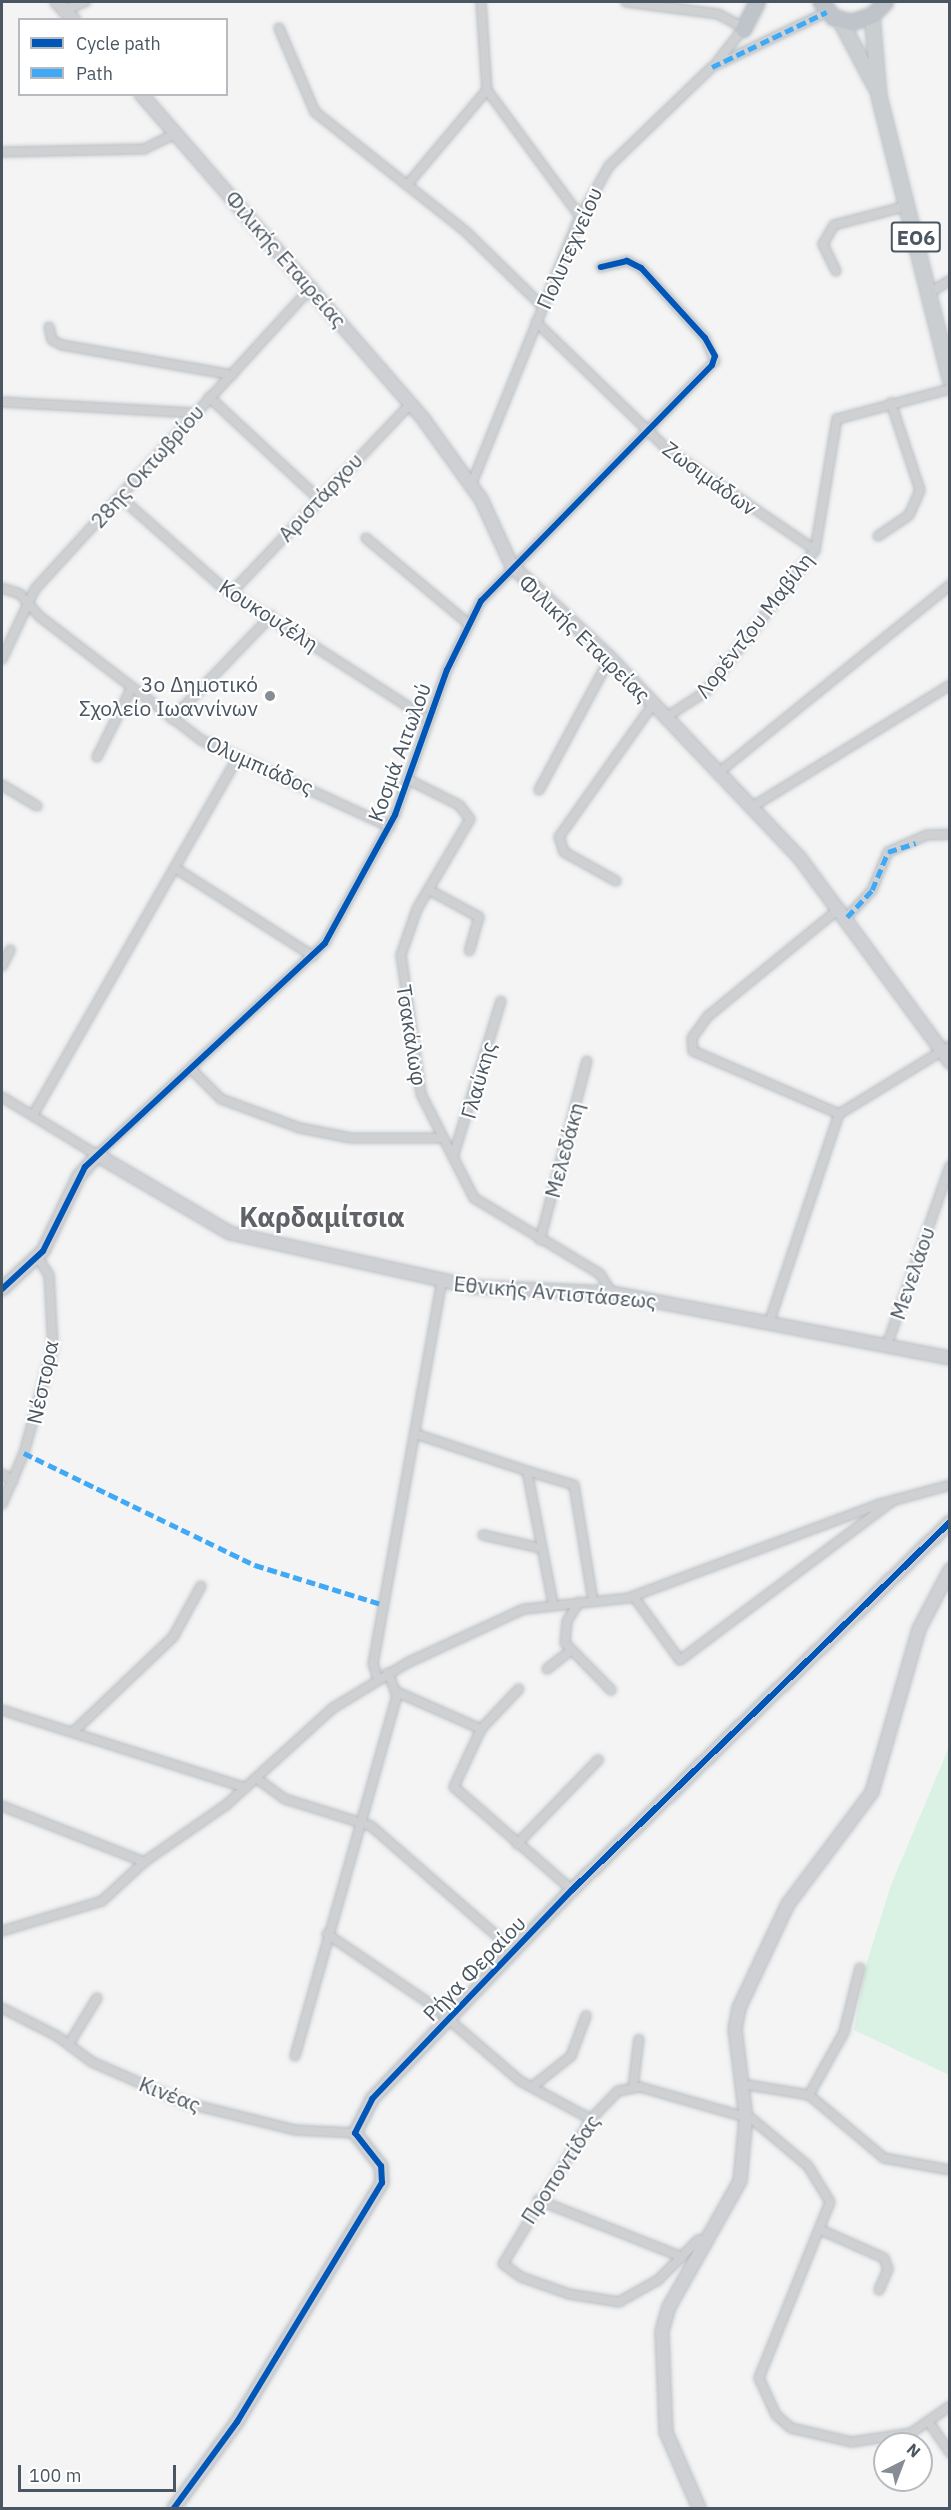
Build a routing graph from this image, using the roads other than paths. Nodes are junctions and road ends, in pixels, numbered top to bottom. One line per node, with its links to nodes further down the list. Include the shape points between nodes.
1 (85, 2): 6 (street)
2 (481, 2): 11 (street)
3 (626, 2): 9 (street, via 718,14)
4 (757, 2): 9 (highway)
5 (879, 6): 7 (highway, ΕΟ6); 13 (main road, ΕΟ6)
6 (67, 8)
7 (825, 8): 10 (street, Πολυτεχνείου); 13 (main road, ΕΟ6)
8 (279, 28): 16 (street, via 315,112)
9 (743, 29): 10 (street)
10 (712, 67): 18 (street, Πολυτεχνείου, via 621,151)
11 (487, 90): 16 (street); 18 (street)
12 (143, 96): 14 (street, Φιλικής Εταιρείας)
13 (879, 96): 17 (main road, ΕΟ6)
14 (175, 134): 15 (street, via 144,149); 22 (street, Φιλικής Εταιρείας)
15 (2, 152)
16 (407, 185): 24 (street, via 501,262)
17 (908, 206): 20 (street, via 834,225 823,244); 23 (main road, ΕΟ6)
18 (580, 216): 24 (street, Πολυτεχνείου)
19 (601, 267): 35 (street, Κοσμά Αιτωλού, via 634,262 715,356)
20 (836, 271)
21 (950, 280): 23 (street)
22 (312, 287): 27 (street, 28ης Οκτωβρίου); 32 (street, Φιλικής Εταιρείας)
23 (931, 292): 28 (main road, ΕΟ6)
24 (542, 306): 25 (street, Πολυτεχνείου)
25 (536, 322): 35 (street, Ζωσιμάδων); 36 (street, Πολυτεχνείου)
26 (49, 327): 27 (street, via 52,340 62,345)
27 (232, 375): 30 (street, 28ης Οκτωβρίου)
28 (950, 379)
29 (950, 389): 33 (street, Λορέντζου Μαβίλη)
30 (209, 397): 34 (street, 28ης Οκτωβρίου); 38 (street)
31 (2, 402): 34 (street)
32 (411, 403): 36 (street, Φιλικής Εταιρείας); 38 (street, Αριστάρχου)
33 (891, 403): 39 (street, via 920,490 909,515); 41 (street, Λορέντζου Μαβίλη, via 837,419)
34 (194, 413): 37 (street, 28ης Οκτωβρίου)
35 (646, 429): 41 (street, Ζωσιμάδων, via 702,476); 42 (street, Κοσμά Αιτωλού)
36 (472, 483): 42 (street, Φιλικής Εταιρείας)
37 (120, 497): 45 (street, Κουκουζέλη); 46 (street, 28ης Οκτωβρίου)
38 (318, 498): 45 (street, Αριστάρχου)
39 (878, 536)
40 (366, 538): 48 (street)
41 (815, 550): 54 (street, Λορέντζου Μαβίλη, via 701,697)
42 (512, 566): 48 (street, Κοσμά Αιτωλού); 49 (street, Φιλικής Εταιρείας)
43 (950, 585): 59 (street)
44 (2, 588): 46 (street, Ολυμπιάδος)
45 (231, 593): 47 (street, Κουκουζέλη)
46 (27, 601): 50 (street, 28ης Οκτωβρίου); 52 (street, Ολυμπιάδος)
47 (271, 616): 55 (street); 56 (street, Κουκουζέλη)
48 (469, 624): 56 (street, Κοσμά Αιτωλού)
49 (610, 658): 53 (street, Φιλικής Εταιρείας); 62 (street)
50 (2, 659)
51 (950, 685): 64 (street)
52 (132, 687): 55 (street, Ολυμπιάδος); 57 (street)
53 (653, 704): 54 (street, Φιλικής Εταιρείας); 68 (street, via 559,837 564,852)
54 (665, 718): 59 (street, Φιλικής Εταιρείας)
55 (172, 719): 58 (street, Ολυμπιάδος, via 201,740)
56 (428, 719): 60 (street, Κοσμά Αιτωλού)
57 (97, 757)
58 (238, 757): 65 (street, Ολυμπιάδος); 67 (street)
59 (718, 773): 64 (street, Φιλικής Εταιρείας)
60 (408, 779): 65 (street, Κοσμά Αιτωλού); 69 (street, Τσακάλωφ, via 470,816)
61 (2, 784): 63 (street)
62 (540, 790)
63 (37, 806)
64 (752, 807): 70 (street, Φιλικής Εταιρείας)
65 (390, 827): 73 (street, Κοσμά Αιτωλού)
66 (950, 834): 70 (street, via 927,835 888,852 872,890)
67 (175, 868): 73 (street); 82 (street)
68 (616, 881)
69 (429, 890): 72 (street, via 479,918); 83 (street, Τσακάλωφ, via 405,938 400,965 419,1088)
70 (844, 912): 76 (street, Φιλικής Εταιρείας); 81 (street, via 720,1006 691,1046 708,1060)
71 (10, 950): 74 (street)
72 (469, 951)
73 (313, 956): 79 (street, Κοσμά Αιτωλού)
74 (2, 966)
75 (501, 1001): 85 (street, Γλαύκης)
76 (946, 1048): 78 (street, Φιλικής Εταιρείας); 81 (street)
77 (587, 1061): 87 (street, Μελεδάκη)
78 (950, 1062)
79 (192, 1070): 83 (street, via 220,1099 300,1128 351,1138); 84 (street, Κοσμά Αιτωλού)
80 (2, 1097): 82 (street)
81 (839, 1114): 92 (street)
82 (33, 1115): 84 (street)
83 (442, 1138): 85 (street, Τσακάλωφ)
84 (97, 1155): 88 (street, via 79,1176); 89 (street, Εθνικής Αντιστάσεως, via 230,1233)
85 (453, 1157): 87 (street, Τσακάλωφ, via 484,1208)
86 (950, 1166): 93 (street, Μενελάου)
87 (540, 1240): 91 (street, Τσακάλωφ, via 600,1274)
88 (38, 1258): 90 (street); 98 (street, Νέστορα, via 48,1275 53,1345)
89 (442, 1281): 91 (street, Εθνικής Αντιστάσεως, via 511,1292); 95 (street)
90 (2, 1289)
91 (612, 1293): 92 (street, Εθνικής Αντιστάσεως)
92 (770, 1323): 93 (street, Εθνικής Αντιστάσεως)
93 (887, 1345): 94 (street, Εθνικής Αντιστάσεως)
94 (950, 1358)
95 (416, 1434): 96 (street); 114 (street, via 373,1664)
96 (527, 1471): 104 (street); 108 (street, via 574,1485)
97 (2, 1474): 98 (street)
98 (13, 1481): 101 (street, Νέστορα)
99 (950, 1485): 100 (street)
100 (894, 1500): 107 (street); 107 (street, via 680,1660)
101 (2, 1504)
102 (950, 1522): 128 (street, Ρήγα Φεραίου)
103 (483, 1535): 104 (street)
104 (540, 1548): 110 (street)
105 (950, 1570): 140 (street, via 919,1629 869,1799 788,1904 750,1978 735,2029)
106 (201, 1586): 120 (street, via 171,1640)
107 (633, 1596): 108 (street)
108 (593, 1601): 109 (street)
109 (579, 1602): 110 (street); 111 (street, via 566,1624)
110 (553, 1604): 113 (street, via 514,1613)
111 (570, 1651): 112 (street); 116 (street)
112 (547, 1669)
113 (388, 1673): 114 (street); 117 (street)
114 (378, 1679): 122 (street, via 318,1720)
115 (519, 1689): 119 (street)
116 (611, 1690)
117 (397, 1692): 119 (street); 125 (street)
118 (2, 1710): 120 (street)
119 (481, 1729): 126 (street, via 454,1787)
120 (73, 1732): 123 (street)
121 (598, 1760): 126 (street)
122 (256, 1778): 123 (street); 125 (street, via 285,1799)
123 (246, 1788): 127 (street)
124 (2, 1806): 127 (street)
125 (358, 1821): 130 (street); 131 (street, via 371,1826)
126 (517, 1844): 128 (street)
127 (144, 1862): 129 (street, via 96,1904)
128 (572, 1890): 131 (street, Ρήγα Φεραίου)
129 (2, 1931)
130 (327, 1934): 136 (street); 139 (street)
131 (513, 1950): 136 (street, Ρήγα Φεραίου)
132 (860, 1968): 143 (street, via 844,2032)
133 (97, 1998): 138 (street)
134 (2, 2008): 138 (street, Κινέας)
135 (586, 2016): 142 (street, via 571,2056)
136 (449, 2019): 142 (street); 146 (street, Ρήγα Φεραίου, via 372,2099)
137 (639, 2039): 141 (street)
138 (69, 2044): 146 (street, Κινέας, via 92,2062 186,2103 295,2130)
139 (295, 2056)
140 (742, 2084): 143 (street); 145 (street)
141 (632, 2086): 144 (street, Προποντίδας); 145 (street)
142 (532, 2087): 144 (street)
143 (809, 2095): 147 (street, via 884,2158)
144 (591, 2118): 148 (street, Προποντίδας)
145 (746, 2118): 149 (street, via 778,2139 823,2184 830,2206); 150 (street, via 740,2181)
146 (355, 2133): 156 (street, via 381,2166 382,2183 237,2422)
147 (950, 2170)
148 (538, 2200): 151 (street); 151 (street, Προποντίδας, via 503,2264 521,2277 569,2294 619,2302 650,2286)
149 (821, 2230): 152 (street, via 882,2256 888,2269); 154 (street, via 760,2374 769,2406 791,2428 844,2442 911,2433)
150 (709, 2239): 151 (street, via 698,2240); 157 (street, via 666,2314 661,2347 666,2432)
151 (682, 2257)
152 (879, 2290)
153 (950, 2406): 154 (street)
154 (928, 2421): 155 (street)
155 (950, 2453)
156 (174, 2508)
157 (699, 2508)

